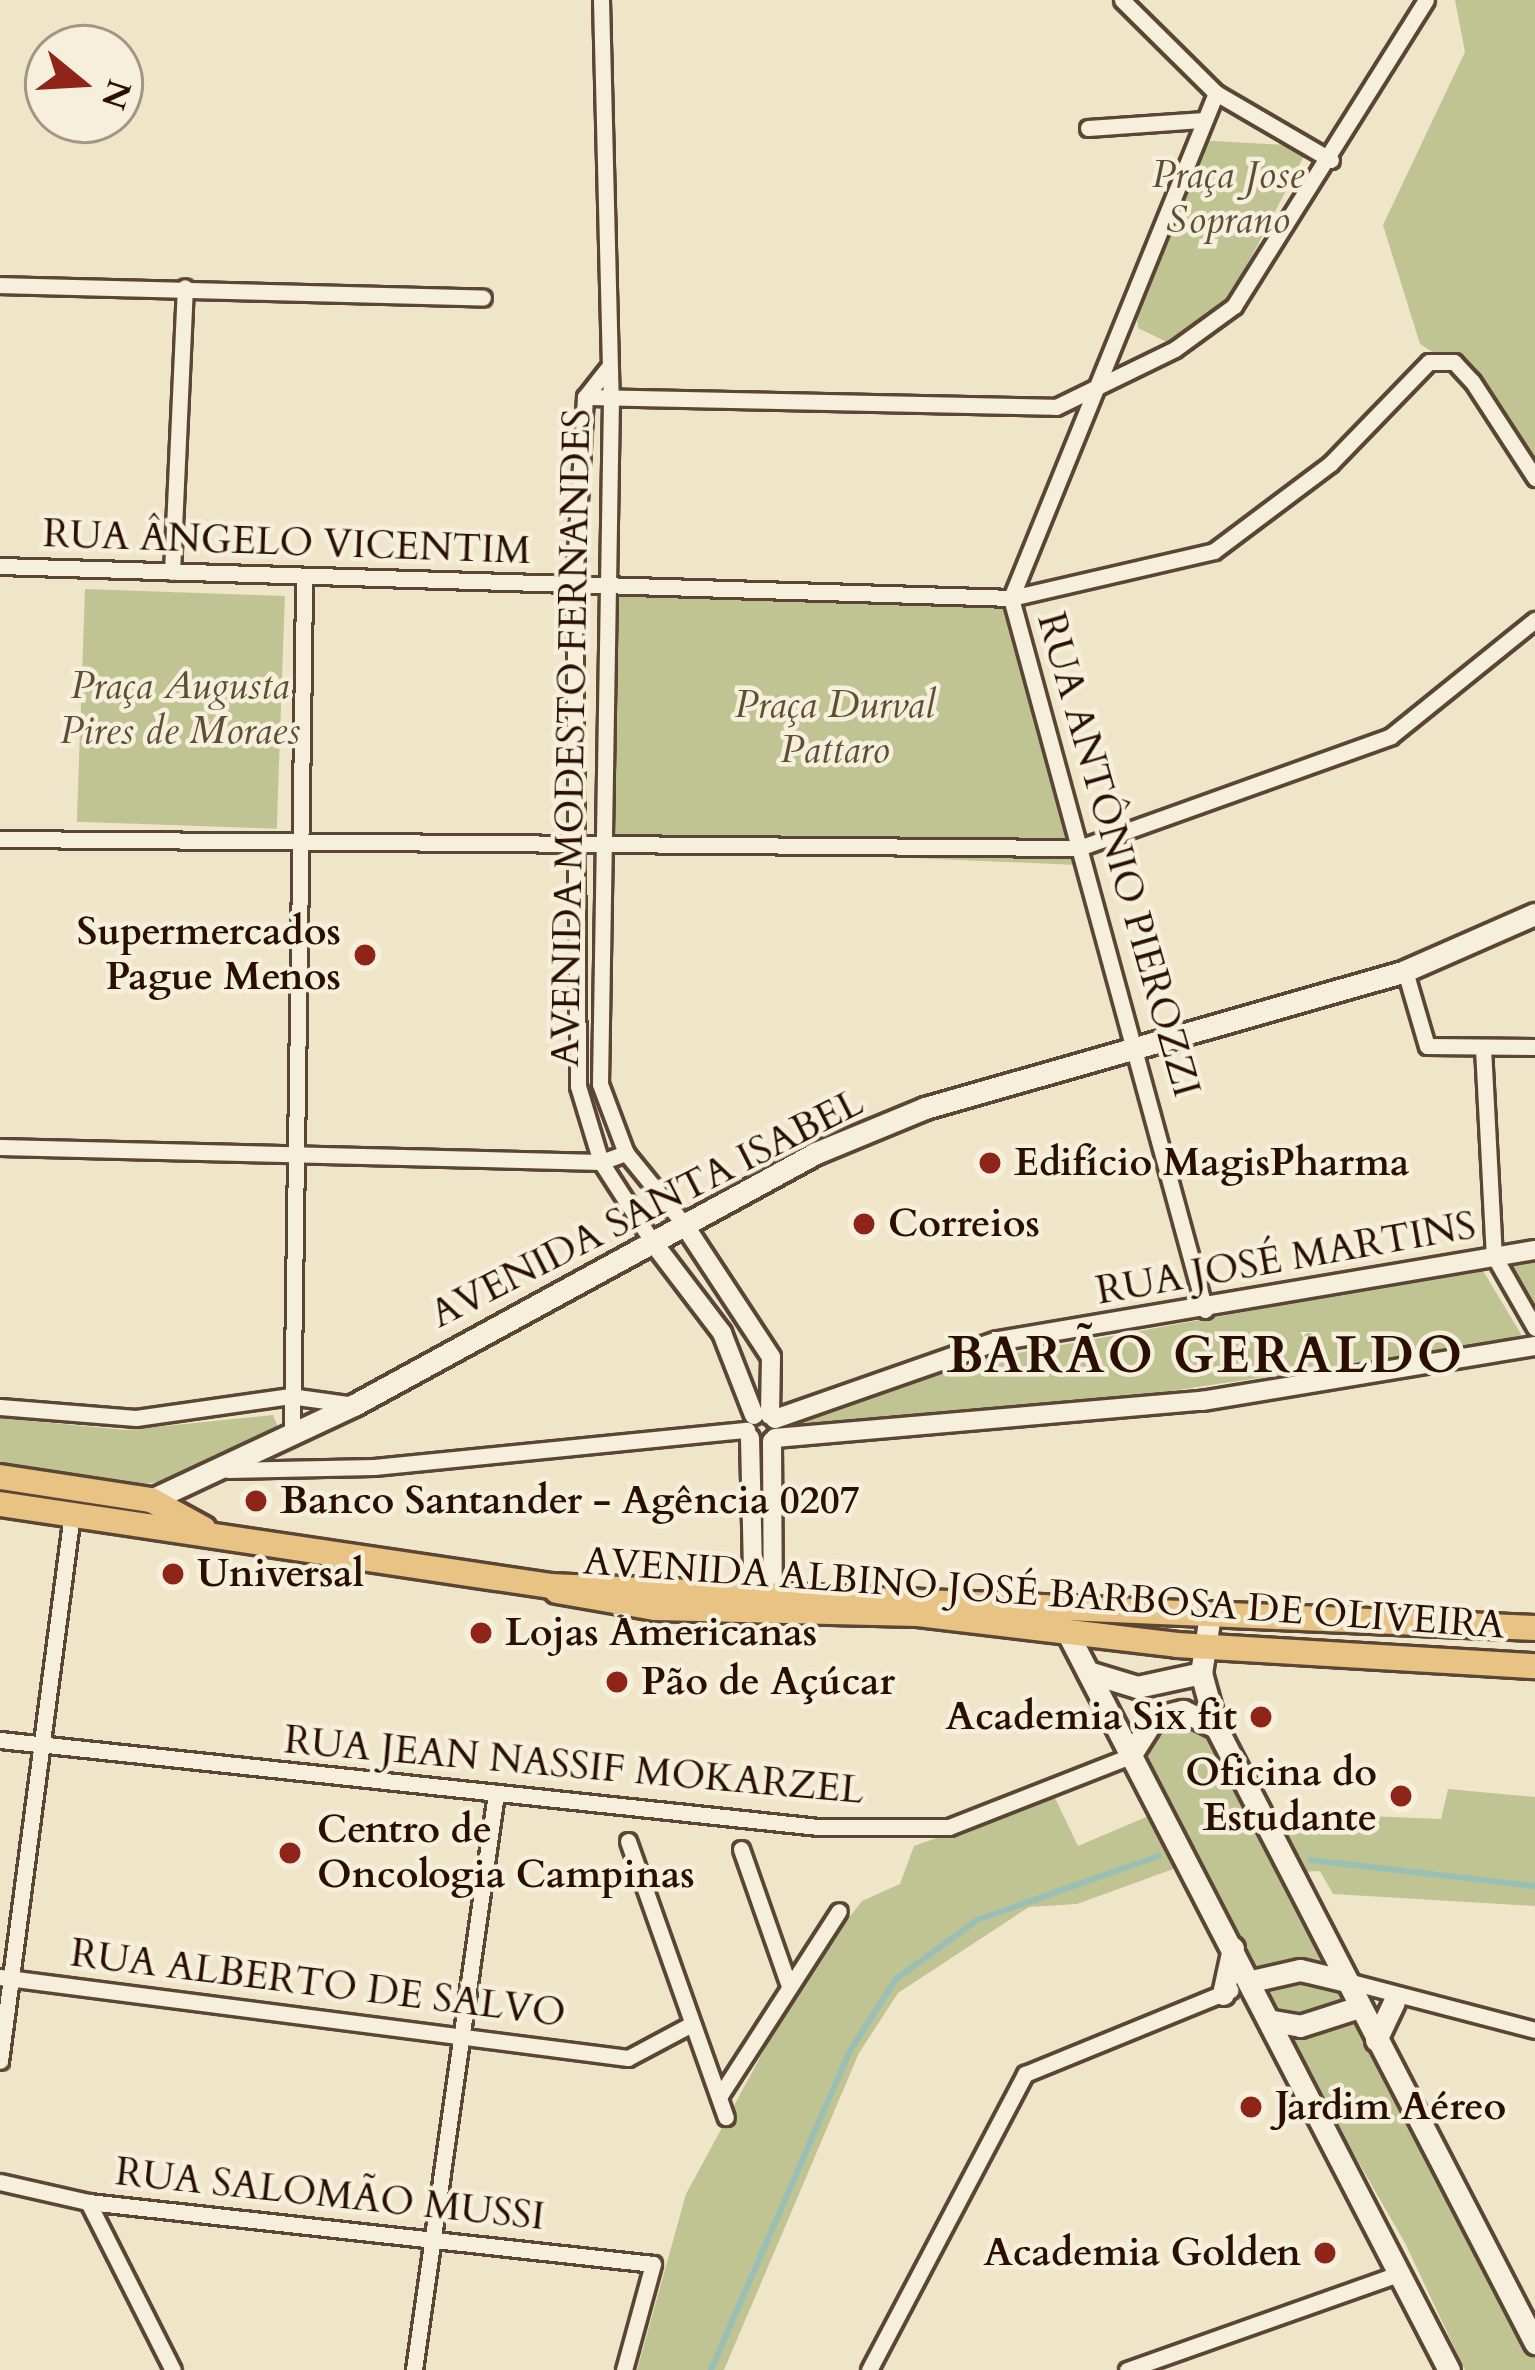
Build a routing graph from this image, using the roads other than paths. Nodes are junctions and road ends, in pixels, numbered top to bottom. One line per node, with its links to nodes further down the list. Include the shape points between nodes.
1 (601, 0): 11 (street, AVENIDA MODESTO FERNANDES)
2 (1122, 0): 4 (street)
3 (1426, 0): 7 (street)
4 (1216, 94): 5 (street, RUA ANTÔNIO PIEROZZI); 7 (street)
5 (1202, 120): 6 (street); 12 (street, RUA ANTÔNIO PIEROZZI)
6 (1088, 128)
7 (1331, 160): 12 (street, via 1234,305)
8 (0, 285): 9 (street)
9 (185, 287): 10 (street); 17 (street)
10 (483, 298)
11 (607, 369): 13 (street, AVENIDA MODESTO FERNANDES); 14 (street, AVENIDA MODESTO FERNANDES)
12 (1099, 384): 14 (street, via 1056,407); 21 (street, RUA ANTÔNIO PIEROZZI)
13 (585, 397): 14 (street); 19 (street, AVENIDA MODESTO FERNANDES)
14 (611, 399): 20 (street, AVENIDA MODESTO FERNANDES)
15 (1535, 478): 21 (street, RUA ÂNGELO VICENTIM, via 1472,381 1454,362 1429,362 1330,464 1214,550)
16 (0, 566): 17 (street, RUA ÂNGELO VICENTIM)
17 (172, 572): 18 (street, RUA ÂNGELO VICENTIM)
18 (304, 583): 19 (street, RUA ÂNGELO VICENTIM); 24 (street)
19 (574, 585): 20 (street, RUA ÂNGELO VICENTIM); 26 (street, AVENIDA MODESTO FERNANDES)
20 (603, 586): 21 (street, RUA ÂNGELO VICENTIM); 27 (street, AVENIDA MODESTO FERNANDES)
21 (1011, 598): 25 (street, RUA ANTÔNIO PIEROZZI)
22 (1535, 620): 25 (street, via 1391,736)
23 (0, 839): 24 (street)
24 (295, 847): 26 (street); 34 (street)
25 (1079, 848): 27 (street); 32 (street, RUA ANTÔNIO PIEROZZI)
26 (574, 851): 27 (street); 36 (street, AVENIDA MODESTO FERNANDES, via 578,1086)
27 (604, 851): 35 (street, AVENIDA MODESTO FERNANDES, via 600,1084)
28 (1535, 914): 29 (main road, AVENIDA SANTA ISABEL)
29 (1405, 971): 31 (street, via 1427,1046); 32 (main road, AVENIDA SANTA ISABEL)
30 (1535, 1047): 31 (street)
31 (1484, 1048): 40 (street)
32 (1142, 1053): 37 (main road, AVENIDA SANTA ISABEL, via 925,1108); 41 (street, RUA ANTÔNIO PIEROZZI)
33 (0, 1147): 34 (street)
34 (290, 1153): 36 (street); 44 (street)
35 (626, 1153): 36 (street); 37 (street, AVENIDA MODESTO FERNANDES)
36 (601, 1162): 38 (street, AVENIDA MODESTO FERNANDES)
37 (683, 1223): 38 (main road, AVENIDA SANTA ISABEL); 47 (street, AVENIDA MODESTO FERNANDES, via 772,1357)
38 (652, 1241): 45 (main road, AVENIDA SANTA ISABEL); 47 (street, AVENIDA MODESTO FERNANDES, via 722,1333)
39 (1535, 1250): 40 (street, RUA JOSÉ MARTINS)
40 (1493, 1256): 41 (street, RUA JOSÉ MARTINS); 42 (street)
41 (1205, 1310): 47 (street, RUA JOSÉ MARTINS, via 998,1341)
42 (1535, 1328)
43 (1535, 1346): 47 (street, via 1202,1401)
44 (290, 1396): 45 (street); 46 (street, via 136,1418); 48 (street)
45 (354, 1405): 48 (main road, AVENIDA SANTA ISABEL)
46 (0, 1407)
47 (763, 1428): 49 (street, RUA JOSÉ MARTINS, via 374,1467); 56 (street, AVENIDA MODESTO FERNANDES)
48 (292, 1436): 49 (main road, AVENIDA SANTA ISABEL)
49 (228, 1470): 51 (main road, AVENIDA SANTA ISABEL)
50 (0, 1477): 51 (main road, AVENIDA ALBINO JOSÉ BARBOSA DE OLIVEIRA)
51 (151, 1500): 54 (main road); 55 (main road, AVENIDA ALBINO JOSÉ BARBOSA DE OLIVEIRA)
52 (0, 1504): 53 (main road, AVENIDA ALBINO JOSÉ BARBOSA DE OLIVEIRA)
53 (72, 1514): 54 (main road, AVENIDA ALBINO JOSÉ BARBOSA DE OLIVEIRA); 68 (street)
54 (107, 1519): 55 (main road, AVENIDA ALBINO JOSÉ BARBOSA DE OLIVEIRA)
55 (214, 1536): 56 (main road, AVENIDA ALBINO JOSÉ BARBOSA DE OLIVEIRA, via 550,1586 571,1599)
56 (763, 1598): 57 (main road, AVENIDA ALBINO JOSÉ BARBOSA DE OLIVEIRA); 60 (main road, AVENIDA ALBINO JOSÉ BARBOSA DE OLIVEIRA)
57 (1141, 1608): 58 (main road, AVENIDA ALBINO JOSÉ BARBOSA DE OLIVEIRA); 61 (main road)
58 (1210, 1615): 59 (main road, AVENIDA ALBINO JOSÉ BARBOSA DE OLIVEIRA); 62 (main road)
59 (1535, 1628)
60 (1066, 1630): 61 (main road, AVENIDA ALBINO JOSÉ BARBOSA DE OLIVEIRA); 63 (main road)
61 (1105, 1634): 62 (main road, AVENIDA ALBINO JOSÉ BARBOSA DE OLIVEIRA); 63 (main road)
62 (1204, 1647): 64 (main road, AVENIDA ALBINO JOSÉ BARBOSA DE OLIVEIRA); 65 (main road)
63 (1083, 1663): 65 (main road, via 1137,1687); 69 (main road)
64 (1535, 1666)
65 (1201, 1673): 66 (main road)
66 (1216, 1727): 69 (main road, via 1183,1711 1154,1718); 77 (main road)
67 (0, 1741): 68 (street, RUA JEAN NASSIF MOKARZEL)
68 (43, 1746): 70 (street, RUA JEAN NASSIF MOKARZEL); 75 (street)
69 (1130, 1756): 70 (street, RUA JEAN NASSIF MOKARZEL, via 949,1827 807,1827); 74 (main road)
70 (495, 1800): 85 (street)
71 (628, 1841): 83 (street)
72 (741, 1849): 78 (street)
73 (838, 1911): 78 (street)
74 (1233, 1948): 76 (main road); 79 (main road)
75 (6, 1977): 85 (street, RUA ALBERTO DE SALVO); 87 (street)
76 (1256, 1981): 77 (main road, via 1300,1970); 79 (street); 82 (main road)
77 (1346, 1981): 80 (street); 81 (main road)
78 (789, 1986): 88 (street)
79 (1223, 1994): 98 (street, via 1025,2074)
80 (1400, 2001): 81 (street); 84 (street); 86 (main road)
81 (1359, 2007): 82 (main road, via 1300,2026); 86 (main road)
82 (1273, 2021): 93 (main road)
83 (692, 2024): 85 (street, RUA ALBERTO DE SALVO, via 628,2058); 88 (street)
84 (1535, 2030)
85 (468, 2034): 92 (street)
86 (1376, 2040): 94 (main road)
87 (0, 2060)
88 (719, 2097): 89 (street)
89 (727, 2117)
90 (0, 2182): 91 (street, RUA SALOMÃO MUSSI)
91 (88, 2201): 92 (street, RUA SALOMÃO MUSSI); 95 (street)
92 (437, 2239): 96 (street); 97 (street, RUA SALOMÃO MUSSI, via 653,2264)
93 (1398, 2274): 99 (street); 100 (main road)
94 (1535, 2343)
95 (173, 2370)
96 (414, 2370)
97 (624, 2370)
98 (869, 2370)
99 (1127, 2370)
100 (1449, 2370)

